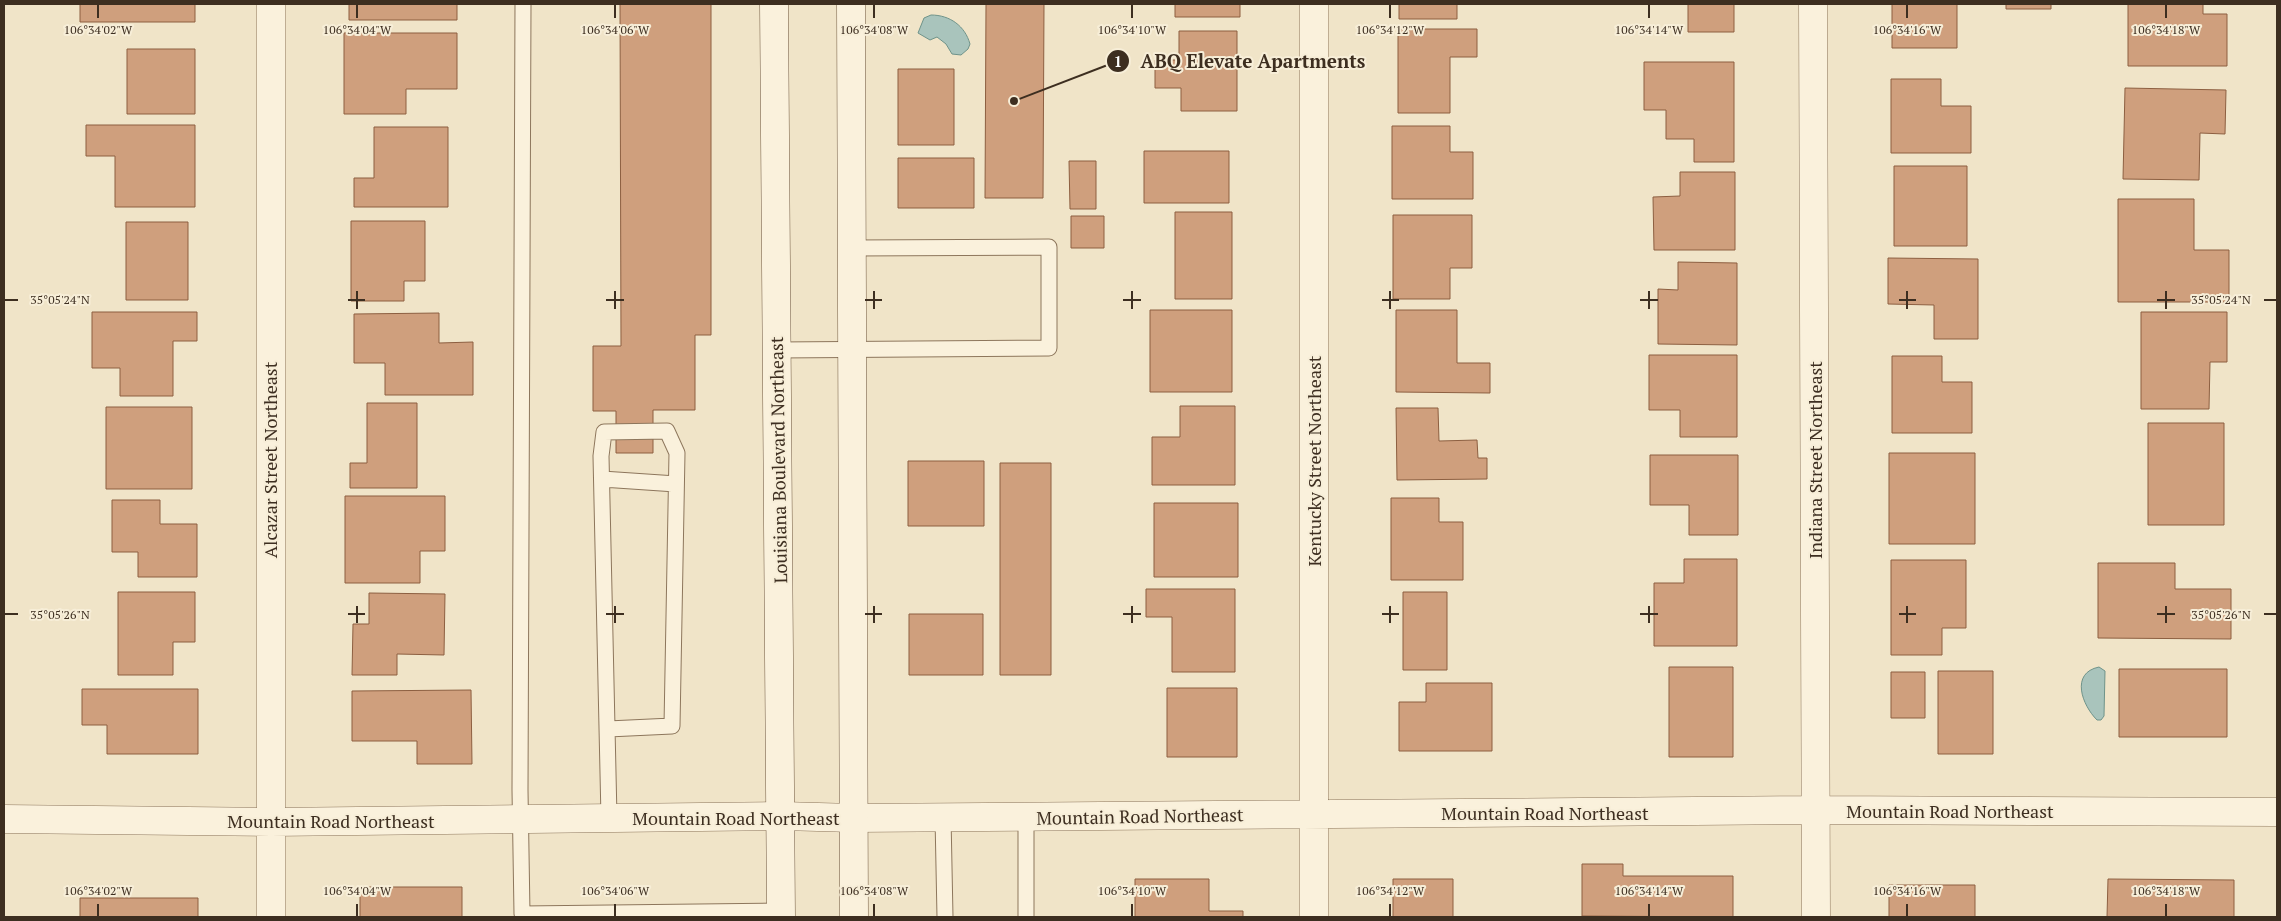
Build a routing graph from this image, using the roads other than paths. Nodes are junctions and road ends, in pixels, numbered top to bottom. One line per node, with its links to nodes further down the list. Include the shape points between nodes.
1 (271, 4): 23 (street, Alcazar Street Northeast)
2 (523, 4): 22 (lane)
3 (774, 4): 8 (street, Louisiana Boulevard Northeast)
4 (851, 4): 7 (street)
5 (1314, 4): 15 (street, Kentucky Street Northeast)
6 (1813, 4): 13 (street, Indiana Street Northeast)
7 (852, 248): 9 (street); 9 (lane, via 1049,247 1049,348)
8 (777, 350): 9 (lane); 16 (street, Louisiana Boulevard Northeast)
9 (852, 351): 20 (street)
10 (602, 479): 11 (lane); 11 (lane, via 604,432 667,431 677,453); 12 (lane)
11 (676, 484): 12 (lane, via 672,726)
12 (608, 729): 19 (lane)
13 (1816, 810): 14 (street, Mountain Road Northeast); 15 (street, Mountain Road Northeast); 31 (street, Indiana Street Northeast)
14 (2277, 812)
15 (1314, 815): 18 (street, Mountain Road Northeast); 30 (street, Kentucky Street Northeast)
16 (782, 816): 19 (street, Mountain Road Northeast); 20 (street, Mountain Road Northeast); 24 (street, Louisiana Boulevard Northeast)
17 (943, 817): 18 (street, Mountain Road Northeast); 20 (street, Mountain Road Northeast); 28 (lane)
18 (1026, 817): 29 (lane)
19 (609, 818): 22 (street, Mountain Road Northeast)
20 (854, 818): 27 (street)
21 (4, 819): 23 (street, Mountain Road Northeast)
22 (520, 820): 23 (street, Mountain Road Northeast); 25 (lane)
23 (271, 822): 26 (street, Alcazar Street Northeast)
24 (781, 914): 25 (lane)
25 (522, 915)
26 (271, 917)
27 (854, 917)
28 (945, 917)
29 (1026, 917)
30 (1314, 917)
31 (1816, 917)

